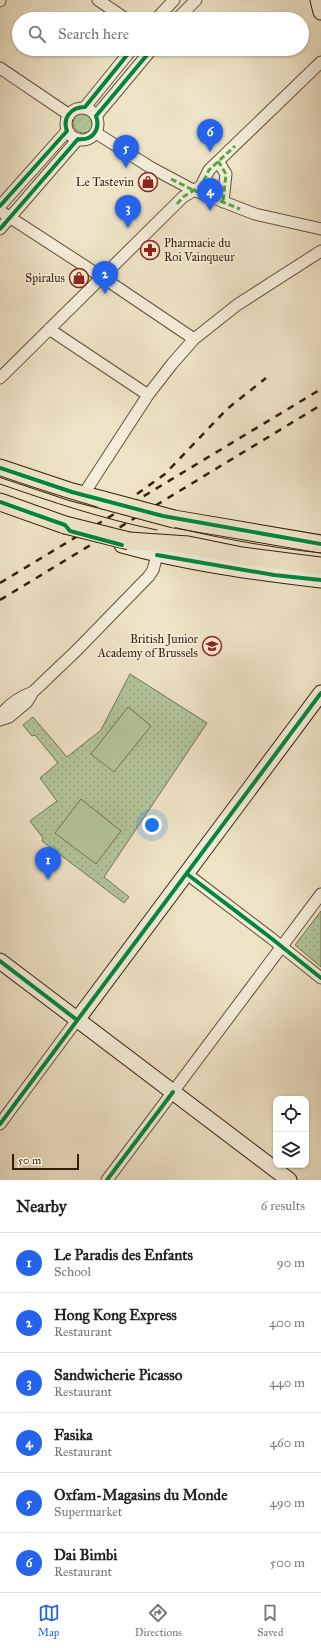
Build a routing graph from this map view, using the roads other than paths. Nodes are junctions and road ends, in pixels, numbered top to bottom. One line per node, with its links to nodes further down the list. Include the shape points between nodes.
1 (98, 0): 5 (street)
2 (174, 0): 6 (street)
3 (196, 0): 7 (street)
4 (318, 0): 8 (street)
5 (116, 12)
6 (163, 12)
7 (184, 12)
8 (321, 12)
9 (126, 56): 13 (street)
10 (146, 56): 15 (street)
11 (321, 62): 19 (street)
12 (0, 68): 14 (street)
13 (85, 107): 14 (street); 15 (street, via 92,110)
14 (68, 114): 16 (street)
15 (96, 116): 17 (street)
16 (67, 131): 18 (street); 22 (street)
17 (96, 133): 18 (street, via 86,140); 20 (street)
18 (78, 139): 24 (street)
19 (218, 161): 20 (street, via 209,170 201,186); 21 (street, via 226,174)
20 (193, 190): 21 (street); 28 (street)
21 (223, 202): 26 (street, via 255,214)
22 (0, 206)
23 (0, 210): 24 (street)
24 (10, 217): 25 (street); 28 (street)
25 (0, 229)
26 (321, 229)
27 (321, 251): 30 (street, via 237,304)
28 (103, 277): 29 (street); 30 (street)
29 (49, 329): 31 (street); 32 (street)
30 (194, 339): 32 (street)
31 (0, 378)
32 (148, 395): 34 (street)
33 (0, 468): 34 (main road)
34 (83, 495): 37 (main road, bridge, via 174,519)
35 (0, 502): 36 (main road, bridge, via 57,523)
36 (125, 543): 38 (street); 39 (main road, via 188,546)
37 (321, 544)
38 (157, 555): 40 (street, via 274,575); 41 (street, via 149,576)
39 (321, 566)
40 (321, 580)
41 (33, 692): 43 (street, via 22,696); 44 (street, via 27,702 9,717)
42 (321, 693): 45 (street)
43 (0, 716)
44 (0, 720)
45 (187, 874): 47 (street); 50 (street)
46 (321, 894): 47 (street)
47 (282, 946): 49 (street); 51 (street)
48 (0, 961): 50 (street)
49 (321, 978)
50 (77, 1020): 51 (street); 52 (street)
51 (174, 1092): 53 (street); 54 (street)
52 (0, 1124)
53 (281, 1178)
54 (107, 1180)

